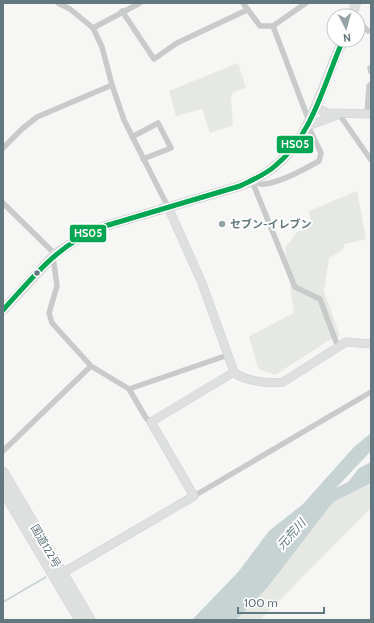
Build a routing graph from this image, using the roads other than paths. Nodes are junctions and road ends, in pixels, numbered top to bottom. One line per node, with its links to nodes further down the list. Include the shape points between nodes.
1 (58, 3): 9 (street, via 70,8)
2 (140, 3): 7 (street)
3 (243, 3): 6 (street)
4 (306, 3): 5 (street)
5 (297, 6): 8 (street)
6 (247, 10): 7 (street, via 177,42 154,59); 8 (street, via 260,26)
7 (122, 11): 9 (street)
8 (273, 26): 13 (street)
9 (93, 28): 12 (street, via 102,48)
10 (340, 48): 14 (main road)
11 (371, 84): 16 (street)
12 (112, 85): 18 (street); 19 (street, via 37,117)
13 (303, 104): 14 (street); 17 (street)
14 (316, 108): 15 (street); 17 (main road)
15 (339, 114): 16 (street); 17 (street); 21 (street)
16 (369, 114)
17 (309, 125): 22 (main road, via 298,144 282,161); 22 (street, via 321,153 319,161 264,185)
18 (132, 137): 20 (street); 20 (street, via 158,123 171,148)
19 (3, 148)
20 (143, 159): 24 (street)
21 (371, 160)
22 (252, 181): 24 (main road); 28 (street, via 295,287 320,299)
23 (3, 203): 25 (street)
24 (168, 207): 25 (main road, via 87,233); 29 (street, via 202,283)
25 (54, 255): 26 (main road); 30 (street, via 57,286 50,313 52,323)
26 (3, 310)
27 (371, 344): 28 (street, via 346,342)
28 (338, 347): 31 (street, via 283,382 272,384 238,376)
29 (228, 355): 31 (street); 32 (street)
30 (91, 366): 32 (street); 35 (street)
31 (234, 372): 34 (street)
32 (129, 389): 34 (street)
33 (371, 392): 38 (street)
34 (151, 422): 38 (street)
35 (3, 451)
36 (3, 472): 39 (highway, 国道122号)
37 (3, 490): 39 (highway, 国道122号)
38 (194, 496): 39 (street)
39 (58, 575): 40 (highway, 国道122号); 41 (highway, 国道122号)
40 (80, 620)
41 (90, 620)

